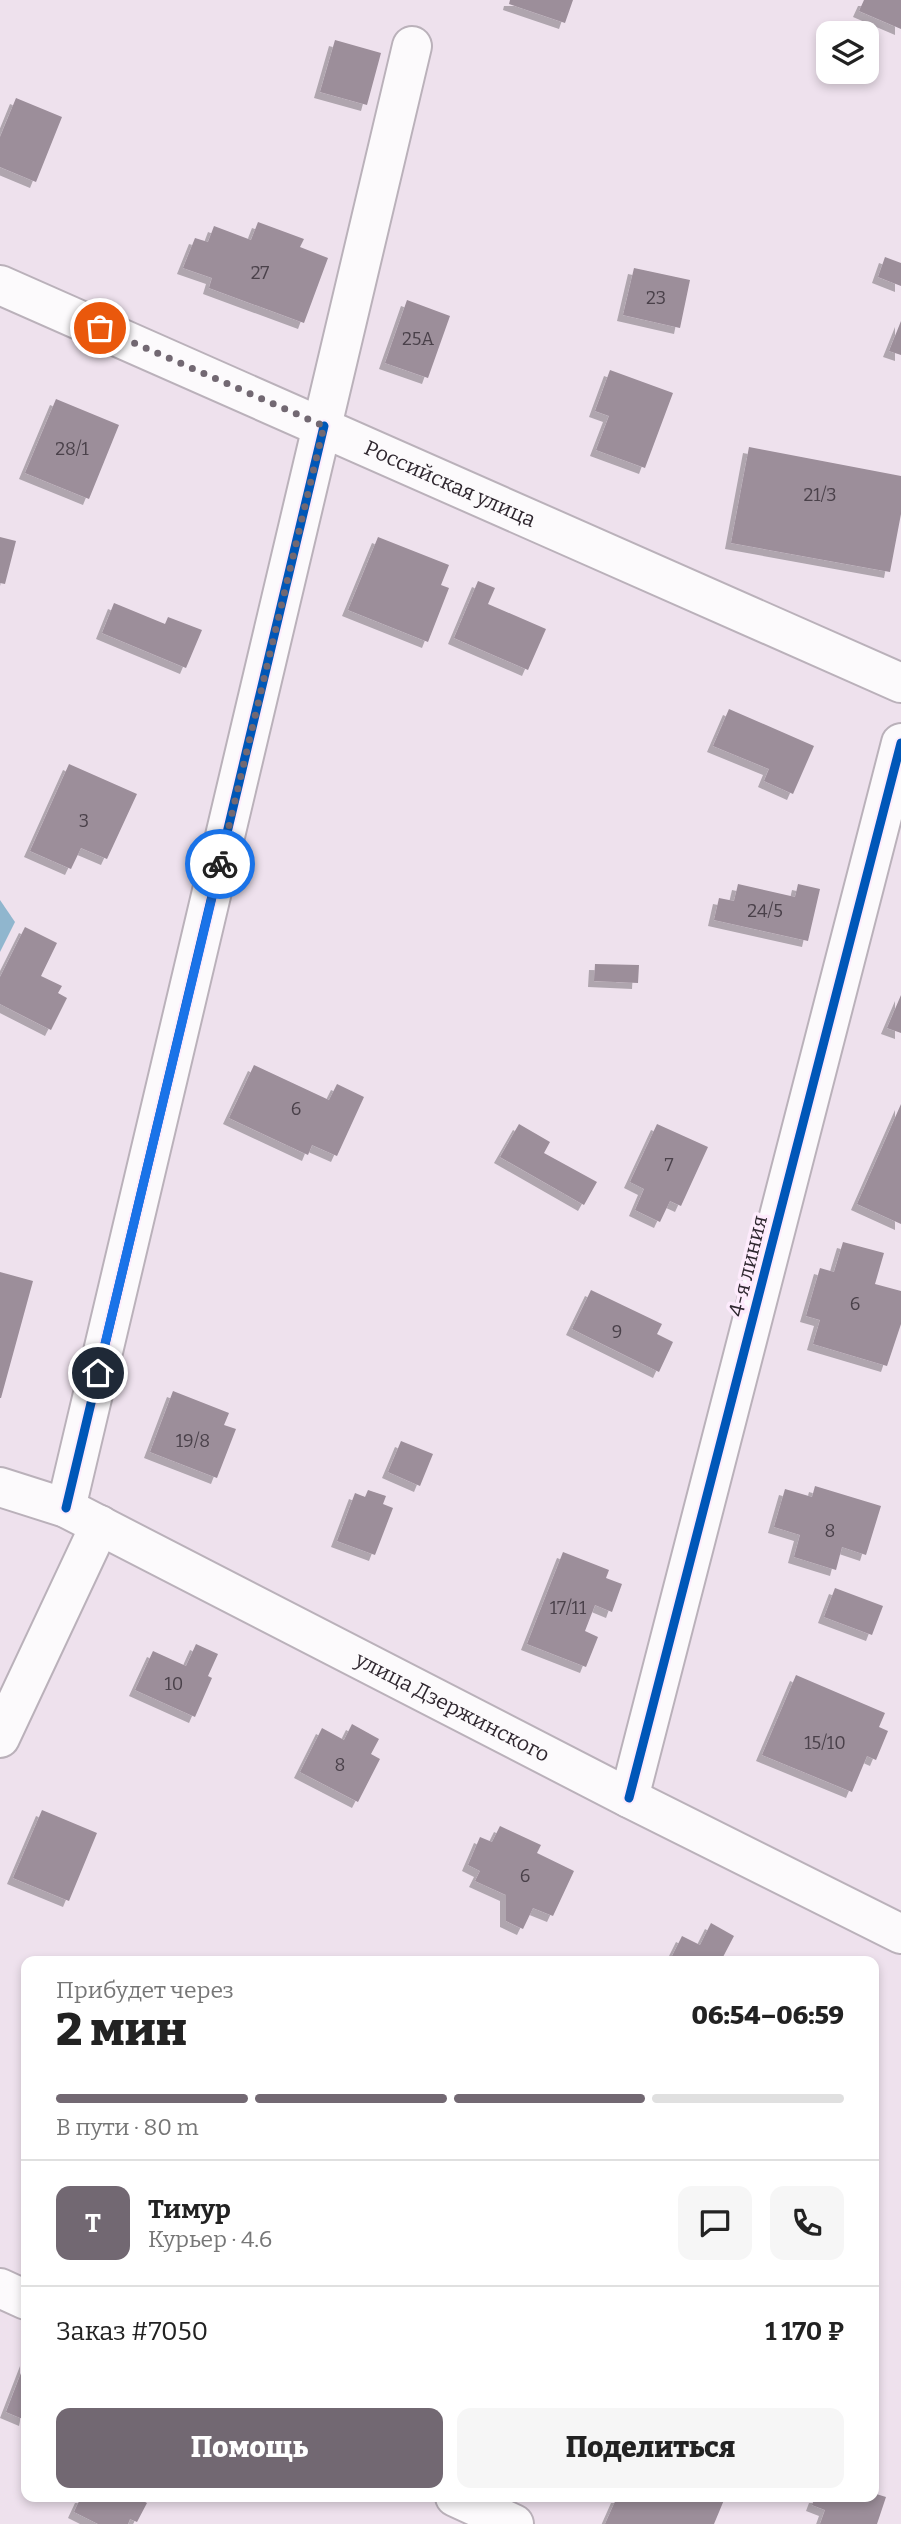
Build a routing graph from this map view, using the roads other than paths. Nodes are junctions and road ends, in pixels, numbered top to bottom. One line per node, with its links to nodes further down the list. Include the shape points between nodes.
1 (412, 46): 3 (street)
2 (0, 285): 3 (street, Российская улица)
3 (324, 426): 4 (street, Российская улица); 7 (street)
4 (901, 683)
5 (901, 743): 10 (street, 4-я линия)
6 (0, 1487): 7 (street, улица Дзержинского)
7 (66, 1508): 8 (street, улица Дзержинского)
8 (100, 1525): 9 (street); 10 (street, улица Дзержинского)
9 (0, 1738)
10 (629, 1798): 11 (street, улица Дзержинского)
11 (901, 1934)
12 (0, 2288): 13 (street)
13 (21, 2298)
14 (467, 2502): 15 (street)
15 (514, 2524)

